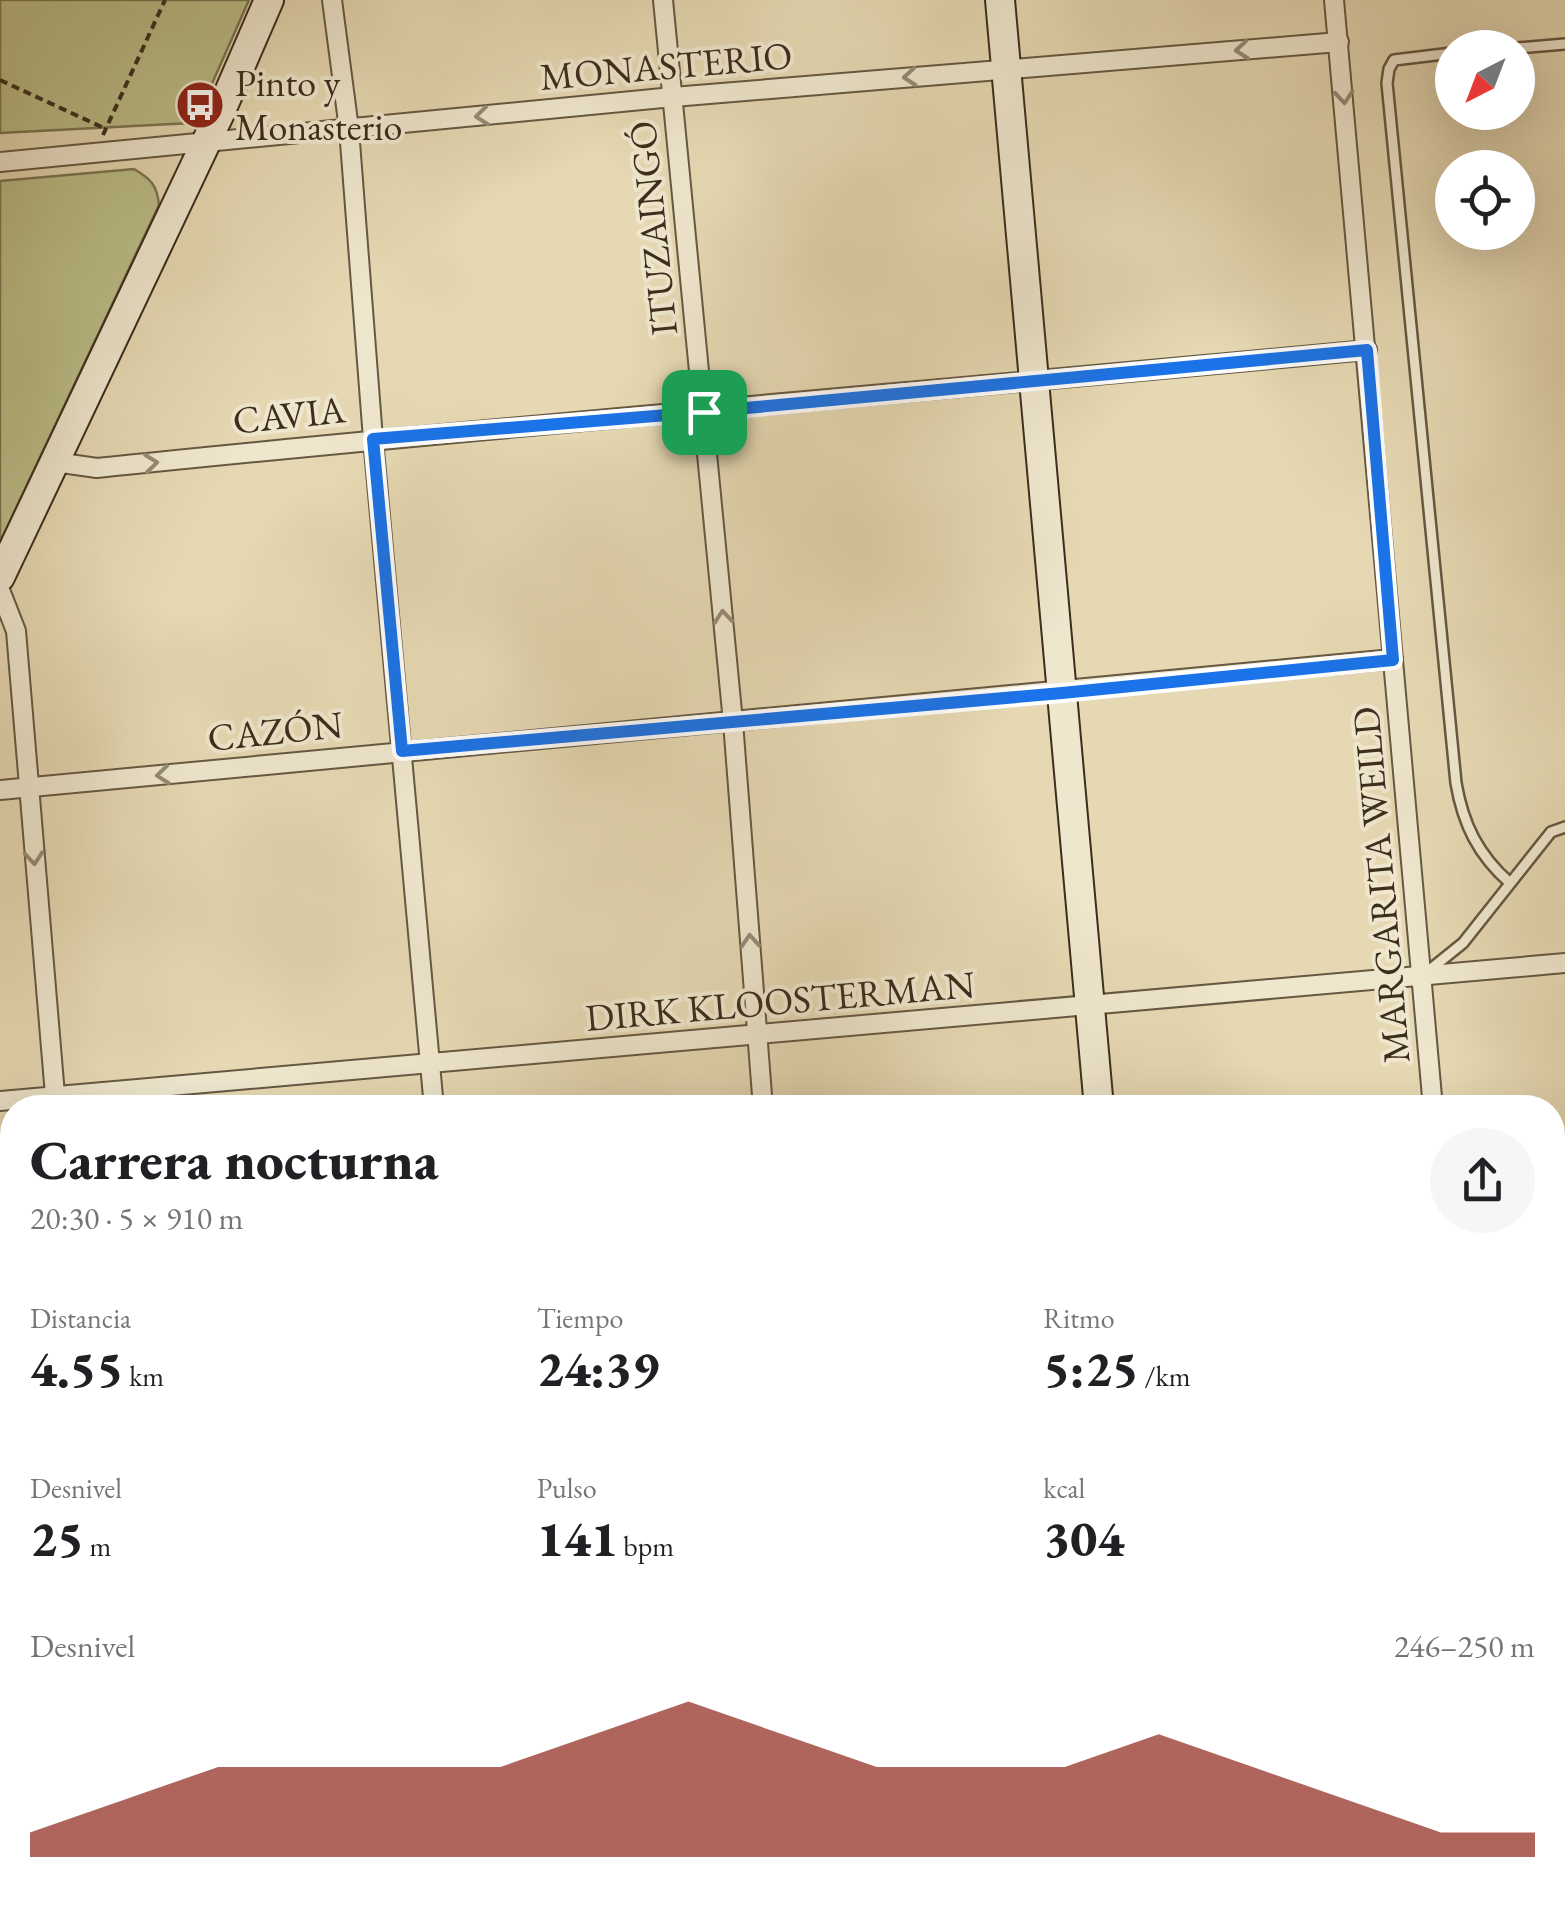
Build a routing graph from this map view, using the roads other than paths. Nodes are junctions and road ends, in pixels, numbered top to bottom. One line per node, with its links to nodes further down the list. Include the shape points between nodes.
1 (270, 0): 13 (street)
2 (332, 0): 12 (street)
3 (664, 0): 11 (street, ITUZAINGÓ)
4 (1000, 0): 10 (street)
5 (1334, 0): 6 (street, MARGARITA WEILD)
6 (1339, 42): 10 (street, MONASTERIO, one-way to 10); 15 (street, MARGARITA WEILD, one-way to 15)
7 (1565, 44): 8 (lane)
8 (1535, 47)
9 (1435, 55): 29 (lane, via 1394,60 1387,83 1456,782 1472,837)
10 (1008, 68): 11 (street, MONASTERIO, one-way to 11); 16 (street)
11 (673, 97): 12 (street, MONASTERIO, one-way to 12); 17 (street, ITUZAINGÓ)
12 (349, 129): 13 (street, MONASTERIO); 18 (street)
13 (206, 141): 14 (street, MONASTERIO); 19 (street)
14 (0, 162)
15 (1367, 350): 16 (street, CAVIA); 22 (street, MARGARITA WEILD)
16 (1034, 382): 17 (street, CAVIA); 23 (street)
17 (704, 412): 18 (street, CAVIA); 24 (street, ITUZAINGÓ, one-way to 17)
18 (373, 439): 19 (street, CAVIA, one-way to 18, via 97,468); 25 (street)
19 (55, 462): 20 (street)
20 (0, 577)
21 (0, 590): 26 (street, via 16,631)
22 (1393, 660): 23 (street, CAZÓN); 31 (street, MARGARITA WEILD)
23 (1062, 693): 24 (street, CAZÓN); 32 (street)
24 (733, 722): 25 (street, CAZÓN); 33 (street, ITUZAINGÓ, one-way to 24)
25 (402, 751): 26 (street, CAZÓN, one-way to 26); 34 (street)
26 (28, 788): 27 (street, CAZÓN); 35 (street, one-way to 35)
27 (0, 790)
28 (1565, 826): 29 (lane, via 1551,832)
29 (1510, 883): 31 (lane, via 1463,943)
30 (1565, 963): 31 (street, DIRK KLOOSTERMAN)
31 (1421, 977): 32 (street, DIRK KLOOSTERMAN); 40 (street, MARGARITA WEILD)
32 (1091, 1006): 33 (street, DIRK KLOOSTERMAN); 39 (street)
33 (757, 1036): 34 (street, DIRK KLOOSTERMAN); 38 (street, ITUZAINGÓ)
34 (431, 1064): 36 (street, DIRK KLOOSTERMAN); 37 (street)
35 (55, 1095)
36 (125, 1095)
37 (433, 1095)
38 (762, 1095)
39 (1098, 1095)
40 (1433, 1095)

